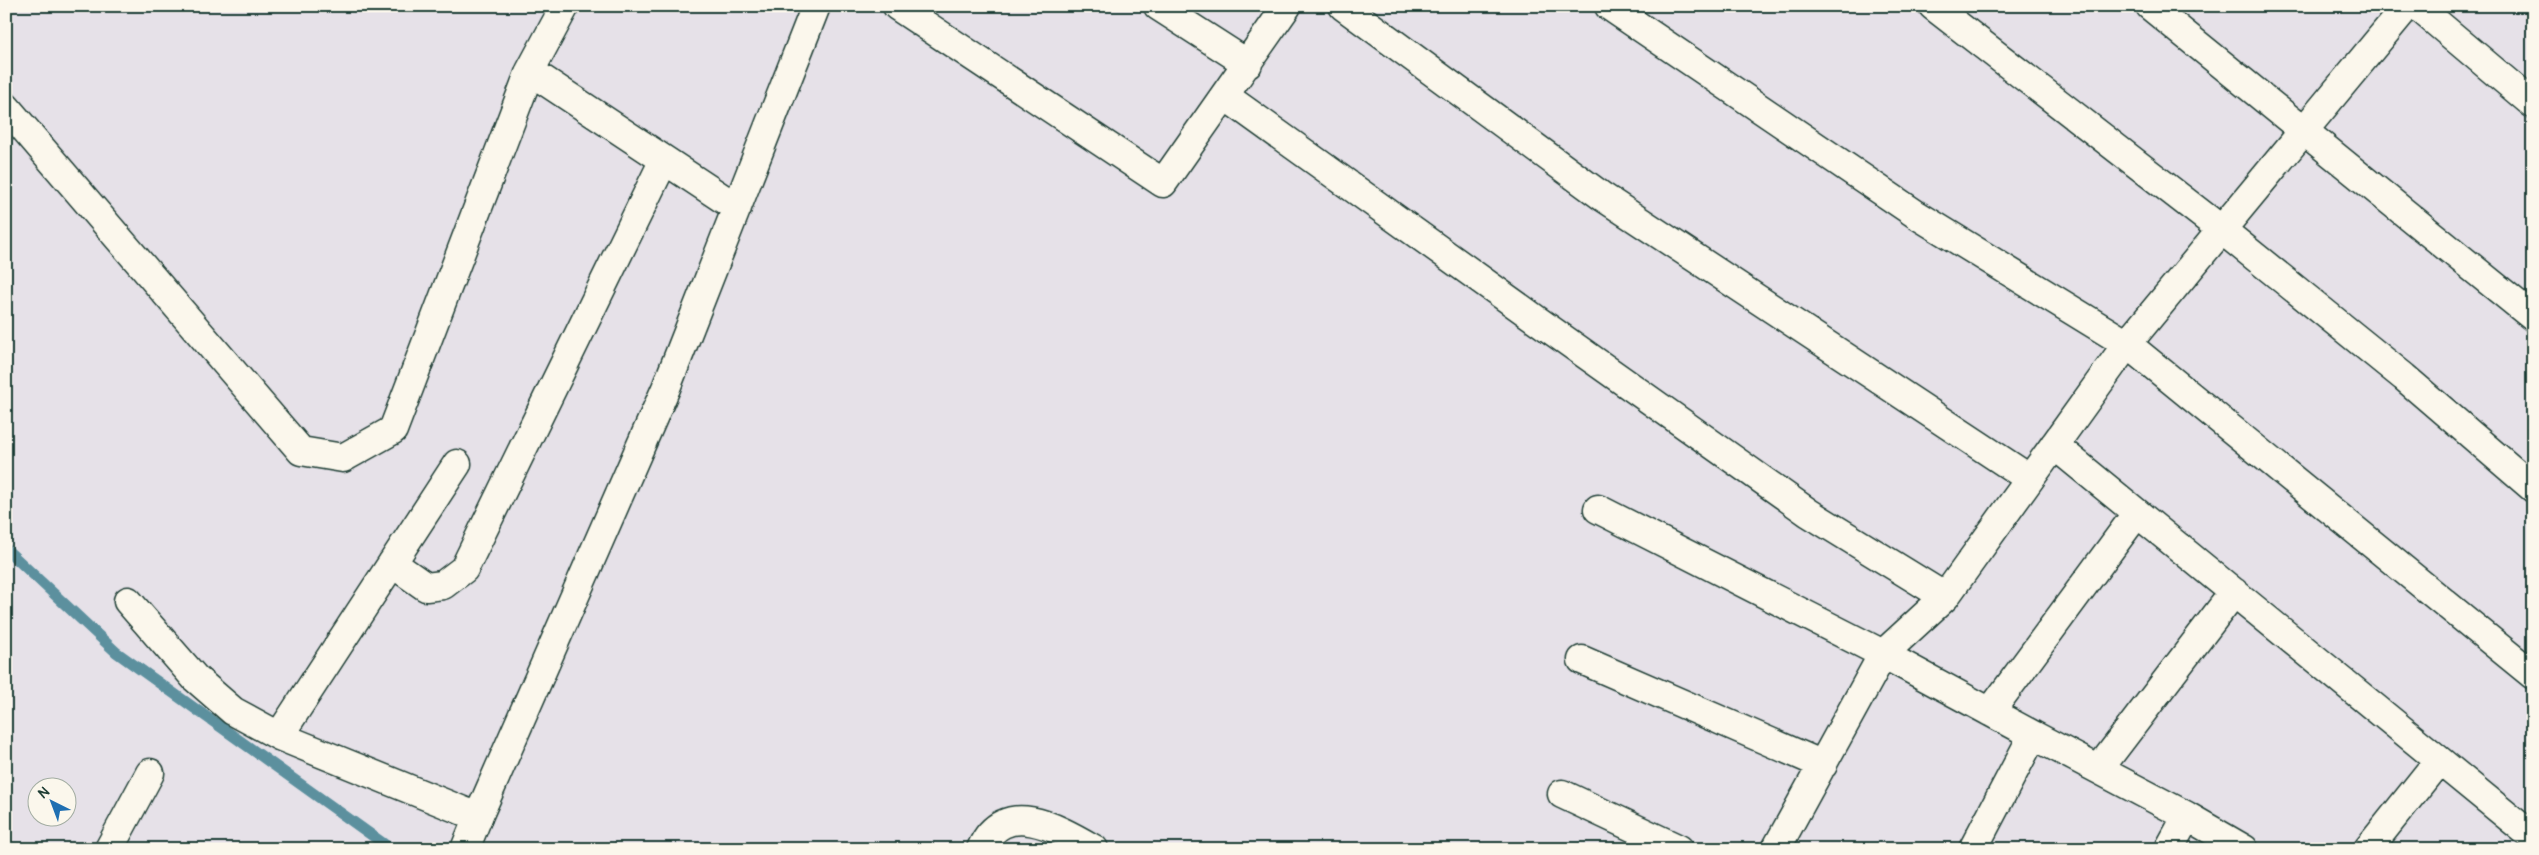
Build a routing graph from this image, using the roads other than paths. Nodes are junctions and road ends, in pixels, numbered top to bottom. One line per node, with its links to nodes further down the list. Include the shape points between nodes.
1 (565, 6): 13 (street)
2 (816, 6): 19 (street)
3 (897, 6): 14 (street, via 1163,183)
4 (1158, 6): 12 (street)
5 (1287, 6): 12 (street)
6 (1343, 6): 25 (street, via 1603,197)
7 (1609, 6): 22 (street, via 1917,215)
8 (1933, 6): 20 (street)
9 (2150, 6): 17 (street)
10 (2407, 6): 17 (street)
11 (2417, 6): 15 (street)
12 (1248, 64): 14 (street)
13 (530, 72): 16 (street, via 392,430 343,458 301,451); 18 (street)
14 (1226, 96): 31 (street, via 1809,513)
15 (2533, 104)
16 (6, 107)
17 (2305, 130): 20 (street); 21 (street)
18 (664, 160): 19 (street); 29 (street, via 464,569 443,586 426,587)
19 (737, 208): 45 (street, via 666,388)
20 (2222, 230): 22 (street); 26 (street, via 2404,377)
21 (2533, 317)
22 (2127, 344): 23 (street); 35 (street)
23 (2054, 445): 25 (street); 28 (street)
24 (457, 464): 29 (street)
25 (2030, 479): 31 (street)
26 (2533, 488)
27 (1598, 509): 33 (street)
28 (2137, 513): 30 (street); 36 (street)
29 (392, 563): 38 (street)
30 (2234, 592): 39 (street); 41 (street)
31 (1945, 597): 33 (street)
32 (128, 601): 38 (street, via 195,678 233,712)
33 (1882, 654): 36 (street); 40 (street)
34 (1582, 660): 40 (street)
35 (2533, 675)
36 (1990, 712): 37 (street)
37 (2033, 735): 41 (street); 53 (street)
38 (279, 736): 45 (street)
39 (2439, 760): 46 (street); 56 (street)
40 (1823, 765): 52 (street)
41 (2099, 769): 44 (street)
42 (150, 774): 47 (street)
43 (1562, 794): 51 (street)
44 (2187, 816): 54 (street); 55 (street)
45 (478, 817): 48 (street)
46 (2533, 837)
47 (109, 849)
48 (465, 849)
49 (980, 849): 50 (street, via 998,827 1010,821 1032,820 1060,829)
50 (1094, 849)
51 (1679, 849)
52 (1776, 849)
53 (1974, 849)
54 (2169, 849)
55 (2244, 849)
56 (2368, 849)

